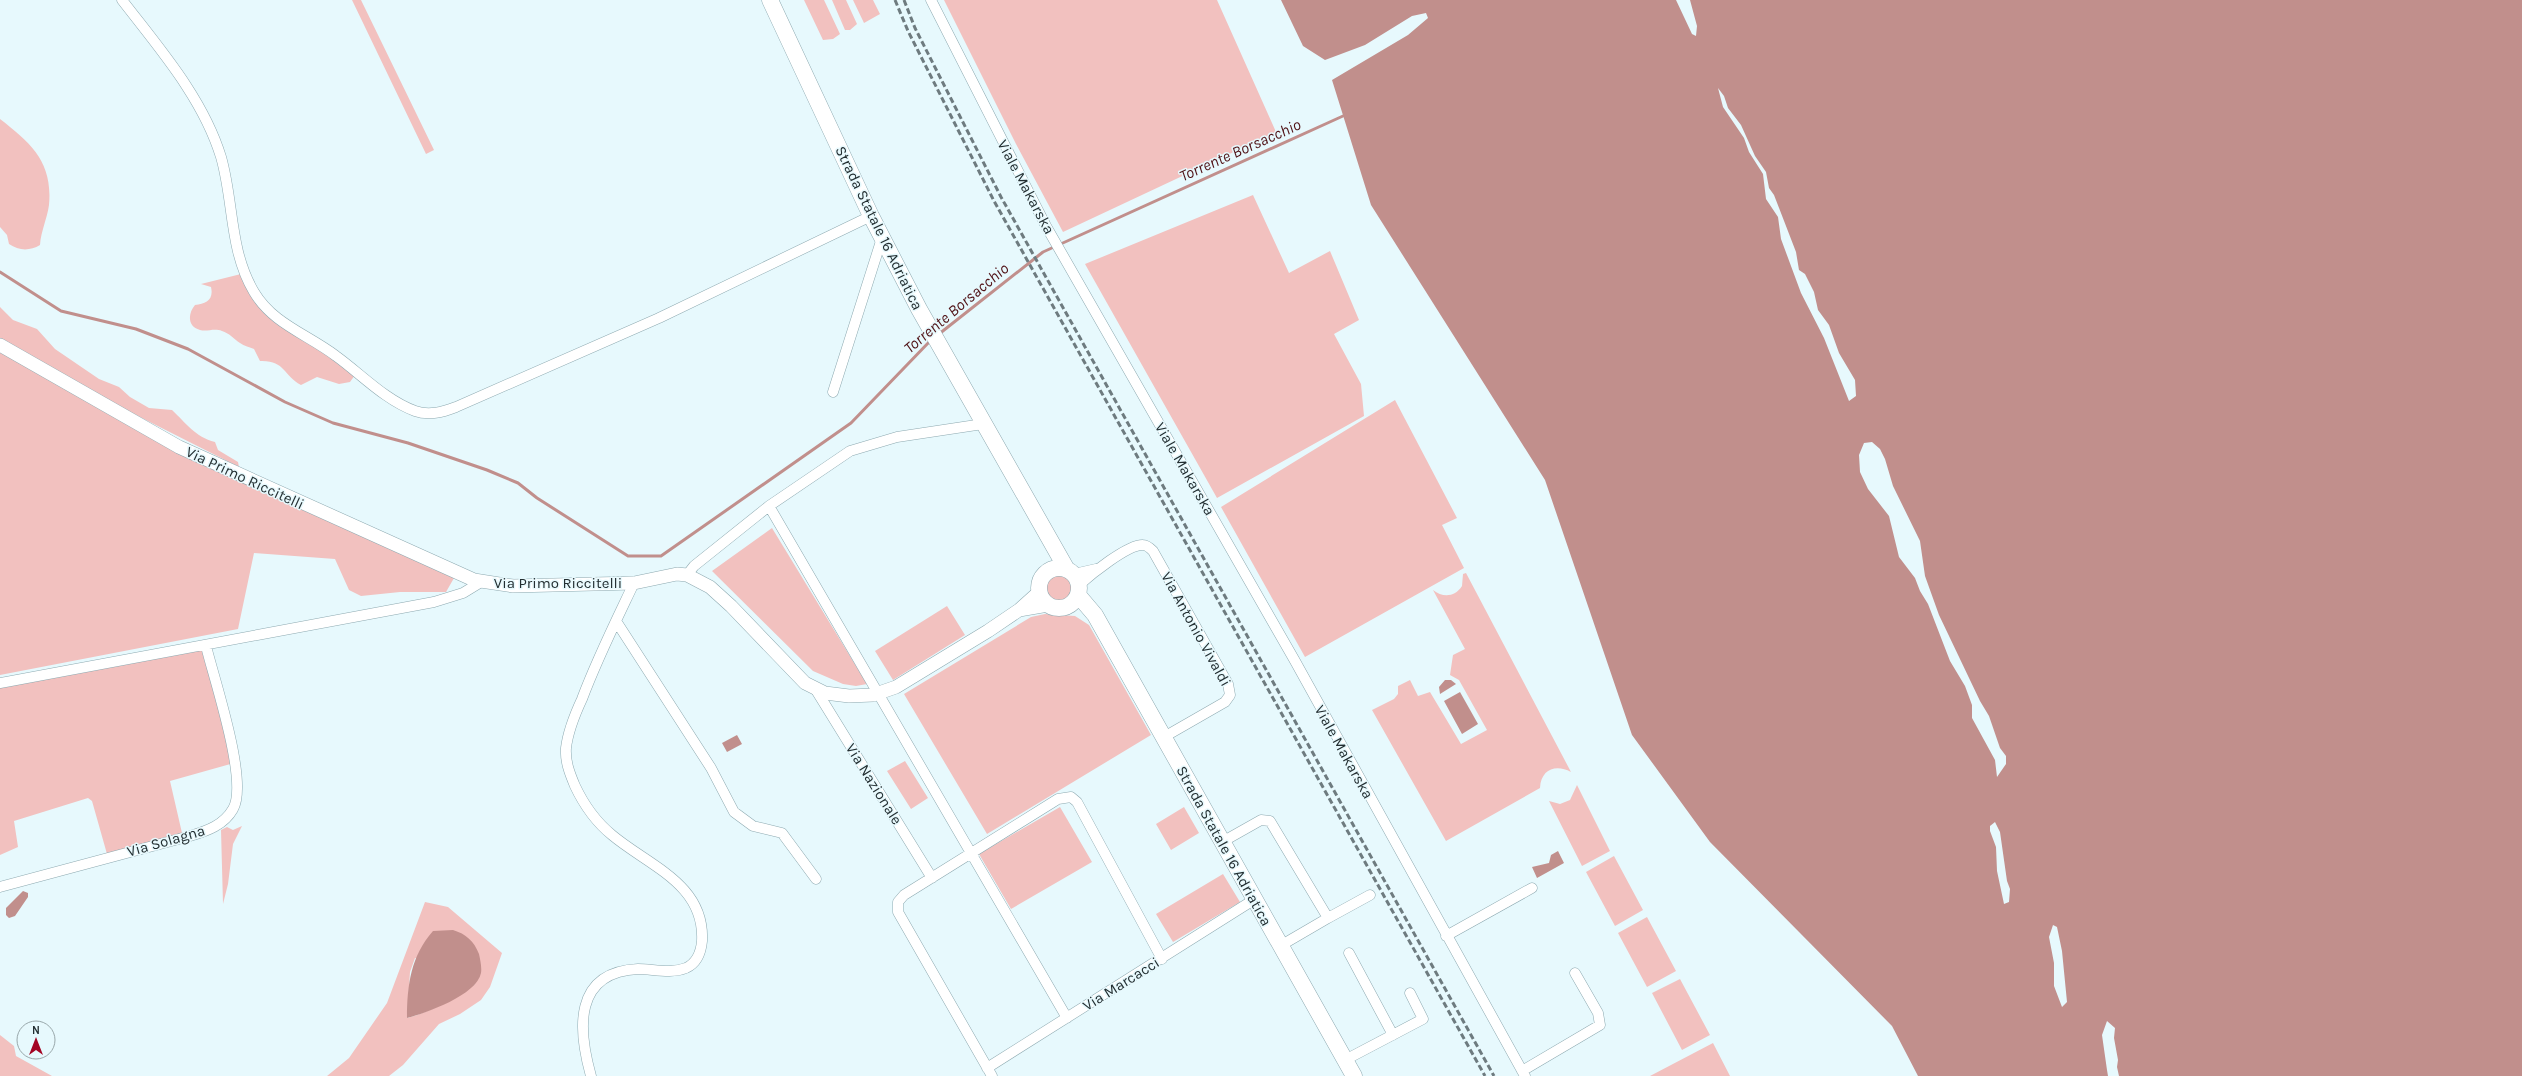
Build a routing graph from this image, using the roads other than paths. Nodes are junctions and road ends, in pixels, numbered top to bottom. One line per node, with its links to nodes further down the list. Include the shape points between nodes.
1 (122, 0): 4 (street, via 182,81 211,132 224,170 238,252 257,297 282,323 334,354 385,393 415,411 433,413 456,407 659,318)
2 (770, 0): 4 (main road, Strada Statale 16 Adriatica)
3 (931, 0): 32 (street, Viale Makarska, via 1046,226 1295,661)
4 (871, 216): 5 (main road, Strada Statale 16 Adriatica)
5 (882, 238): 7 (street); 8 (main road, Strada Statale 16 Adriatica)
6 (0, 345): 13 (street, Via Primo Riccitelli, via 179,447 444,569)
7 (833, 392)
8 (983, 424): 9 (street, via 905,435 857,448 832,461); 10 (main road, Strada Statale 16 Adriatica)
9 (769, 506): 12 (street); 21 (street)
10 (1048, 535): 11 (main road); 15 (main road, Strada Statale 16 Adriatica)
11 (1045, 573): 15 (main road, via 1055,568); 16 (main road, via 1039,586)
12 (687, 574): 14 (street, Via Primo Riccitelli); 20 (street, Via Nazionale, via 710,588 731,606 795,675)
13 (481, 582): 14 (street, Via Primo Riccitelli, via 506,586); 18 (street, via 463,593 440,600)
14 (634, 583): 17 (street)
15 (1074, 585): 16 (main road, via 1060,608); 22 (main road, Strada Statale 16 Adriatica, via 1095,615); 22 (street, Via Antonio Vivaldi, via 1096,569 1137,546 1145,545 1150,548 1229,687 1230,695 1225,702)
16 (1044, 599): 21 (street, Via Nazionale, via 1019,610 945,658 896,687)
17 (616, 621): 26 (street, via 711,768 734,812 754,826 782,833); 43 (street, via 572,722 566,749 569,770 583,802 603,827 675,880 689,894 700,918 702,946 697,959 685,968 627,971 607,977 595,988 588,999 581,1021 582,1042)
18 (206, 646): 19 (street); 27 (street, Via Solagna, via 237,774 237,801 228,817 215,826 190,836)
19 (0, 683)
20 (816, 690): 21 (street, Via Nazionale, via 844,696); 25 (street, Via Nazionale)
21 (880, 693): 24 (street)
22 (1164, 737): 23 (main road, Strada Statale 16 Adriatica)
23 (1222, 842): 30 (main road, Strada Statale 16 Adriatica); 31 (street, via 1261,820 1270,821)
24 (973, 852): 25 (street); 35 (street, via 1058,799 1071,797 1077,802); 38 (street)
25 (932, 878): 41 (street, via 902,897 897,904 897,910)
26 (816, 879)
27 (0, 887)
28 (1532, 888): 32 (street)
29 (1370, 895): 31 (street)
30 (1255, 899): 33 (main road, Strada Statale 16 Adriatica); 35 (street, Via Marcacci)
31 (1328, 918): 33 (street)
32 (1446, 936): 42 (street, Viale Makarska)
33 (1280, 946): 40 (main road, Strada Statale 16 Adriatica)
34 (1349, 953): 39 (street)
35 (1162, 959): 38 (street, Via Marcacci)
36 (1575, 973): 42 (street, Viale Makarska, via 1598,1013 1600,1026)
37 (1410, 994): 39 (street, via 1422,1019)
38 (1067, 1018): 41 (street, Via Marcacci)
39 (1393, 1035): 40 (street)
40 (1345, 1060): 44 (main road, Strada Statale 16 Adriatica)
41 (990, 1072)
42 (1524, 1074)
43 (590, 1076)
44 (1354, 1076)

